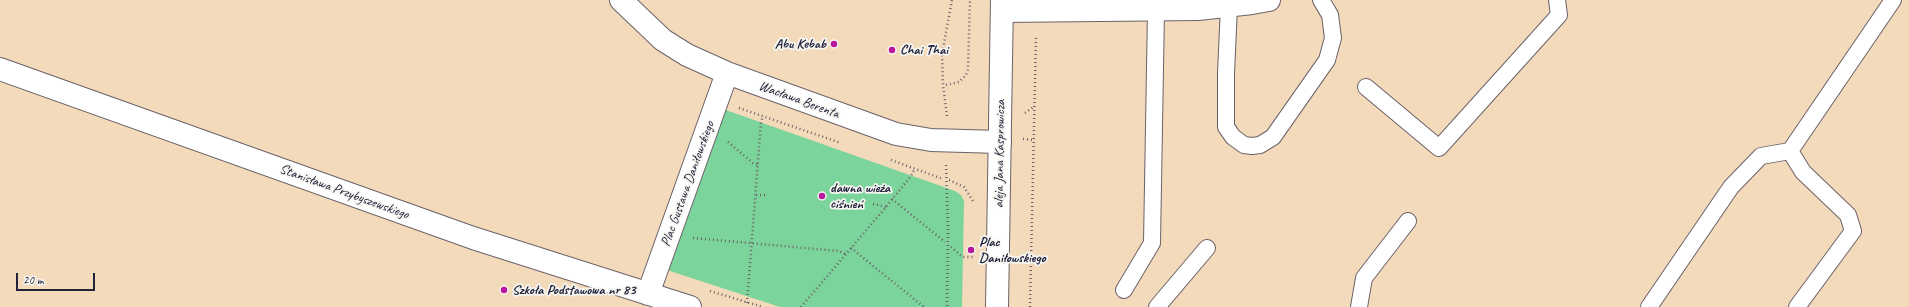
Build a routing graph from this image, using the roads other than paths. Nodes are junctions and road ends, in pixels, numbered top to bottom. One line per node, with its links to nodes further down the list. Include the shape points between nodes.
1 (621, 0): 10 (street, Wacława Berenta, via 664,40 687,55)
2 (1269, 0): 7 (street)
3 (1321, 0): 7 (lane, via 1330,15 1333,38 1327,60 1273,137 1260,145 1252,146 1244,145 1233,137 1226,127)
4 (1557, 0): 11 (lane, via 1559,15 1439,148)
5 (1893, 0): 13 (lane)
6 (1002, 5): 8 (street); 12 (street, aleja Jana Kasprowicza)
7 (1229, 6): 8 (street)
8 (1156, 10): 16 (lane, via 1152,243)
9 (0, 69): 17 (street, Stanisława Przybyszewskiego, via 465,235)
10 (727, 73): 12 (street, Wacława Berenta, via 896,134 931,140); 17 (street, Plac Gustawa Daniłowskiego)
11 (1366, 87)
12 (1000, 142): 19 (street, aleja Jana Kasprowicza)
13 (1790, 151): 22 (lane, via 1761,156 1731,187); 23 (lane, via 1803,172 1848,215 1852,231)
14 (1408, 221): 21 (lane, via 1364,278)
15 (1207, 248): 20 (lane)
16 (1124, 290)
17 (648, 294): 18 (street, Stanisława Przybyszewskiego)
18 (690, 307)
19 (997, 307)
20 (1158, 307)
21 (1359, 307)
22 (1649, 307)
23 (1797, 307)

